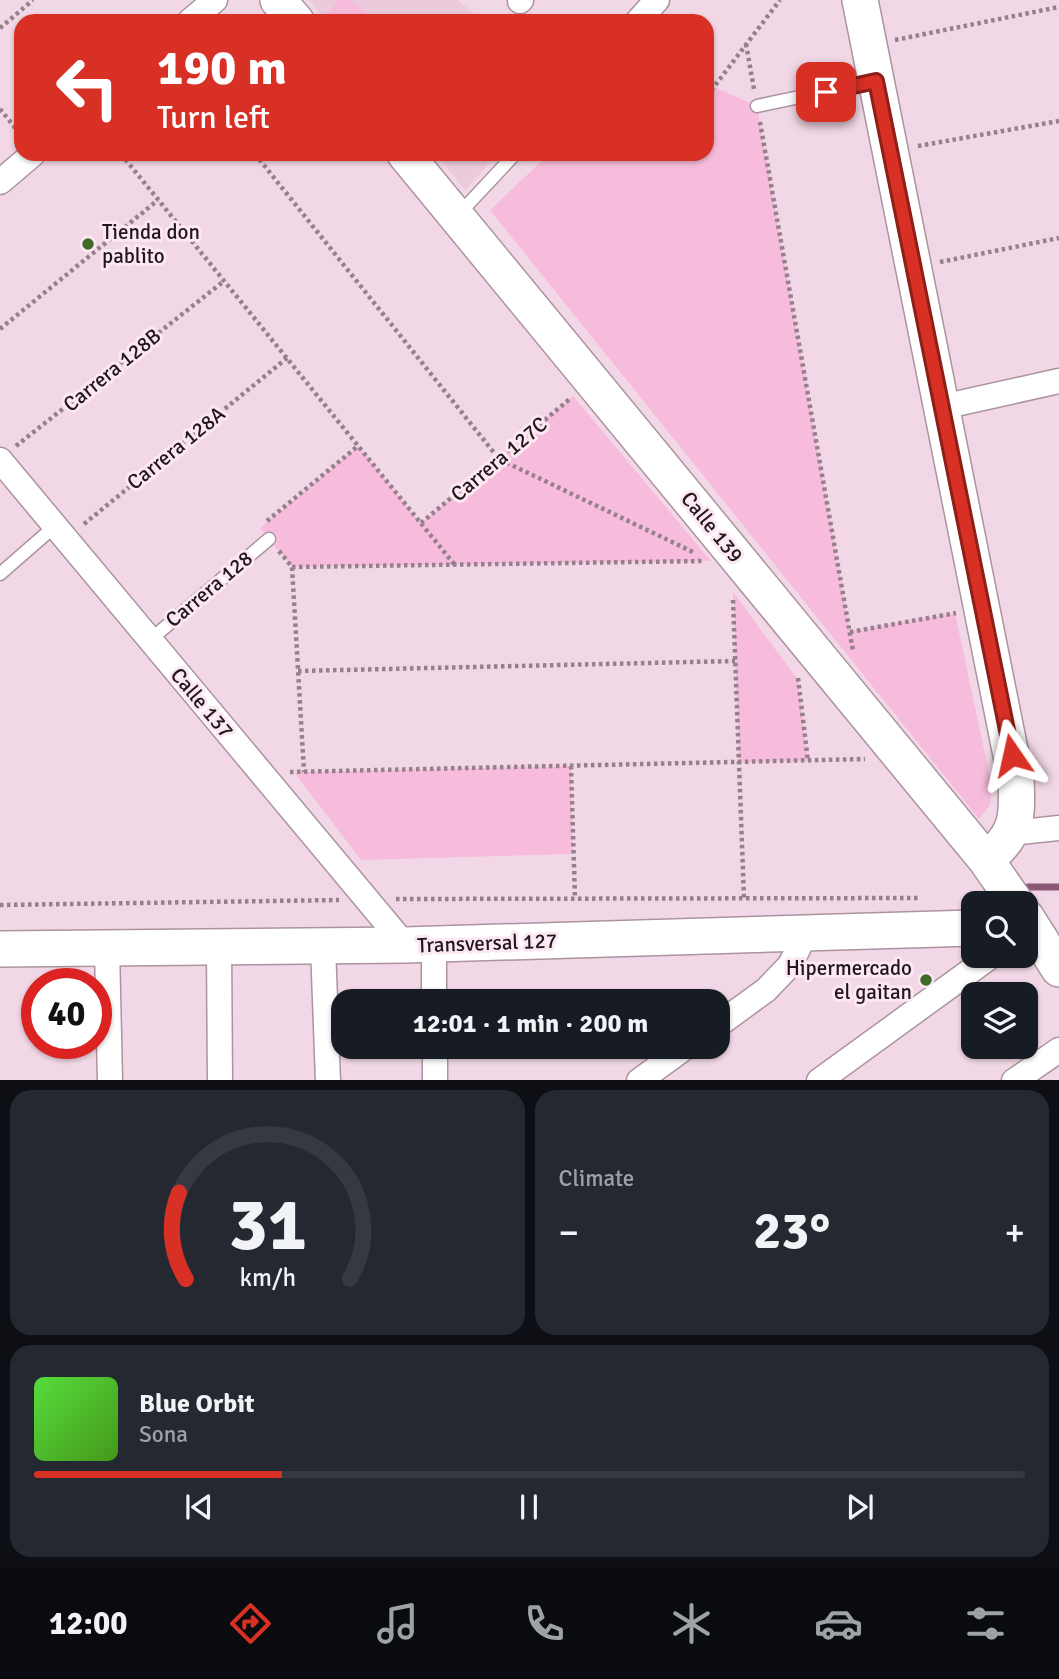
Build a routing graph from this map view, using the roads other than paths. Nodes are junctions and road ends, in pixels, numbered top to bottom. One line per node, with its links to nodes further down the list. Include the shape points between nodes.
1 (215, 0): 5 (street)
2 (278, 0): 6 (main road)
3 (657, 0): 7 (street)
4 (860, 0): 8 (main road)
5 (198, 14)
6 (290, 14)
7 (644, 14)
8 (876, 81): 9 (lane); 16 (main road)
9 (757, 106)
10 (25, 161): 13 (street)
11 (411, 161): 14 (main road, Calle 139)
12 (509, 161): 14 (lane)
13 (0, 182)
14 (457, 217): 24 (main road, Calle 139)
15 (1059, 381): 16 (street)
16 (942, 407): 23 (main road, via 1016,780)
17 (5, 455): 18 (street, Calle 137)
18 (61, 532): 20 (lane); 21 (street, Calle 137)
19 (269, 539): 21 (lane, Carrera 128)
20 (0, 574)
21 (150, 639): 29 (street, Calle 137, via 367,900)
22 (1059, 828): 23 (street)
23 (1011, 833): 24 (main road)
24 (986, 860): 25 (main road, Calle 139)
25 (1009, 891)
26 (961, 928): 27 (main road, Transversal 127)
27 (806, 933): 29 (main road, Transversal 127); 37 (street, via 790,965)
28 (1038, 933): 35 (main road, Calle 139)
29 (419, 945): 30 (main road, Transversal 127); 36 (street)
30 (323, 946): 31 (main road, Transversal 127); 43 (street)
31 (219, 947): 32 (main road, Transversal 127); 42 (street)
32 (107, 948): 33 (main road, Transversal 127); 41 (street)
33 (0, 949)
34 (974, 968): 46 (street)
35 (1059, 969)
36 (431, 989)
37 (730, 1016)
38 (1059, 1050): 47 (street)
39 (435, 1059): 44 (street)
40 (669, 1059): 45 (street)
41 (110, 1080)
42 (220, 1080)
43 (328, 1080)
44 (435, 1080)
45 (639, 1080)
46 (819, 1080)
47 (1014, 1080)

